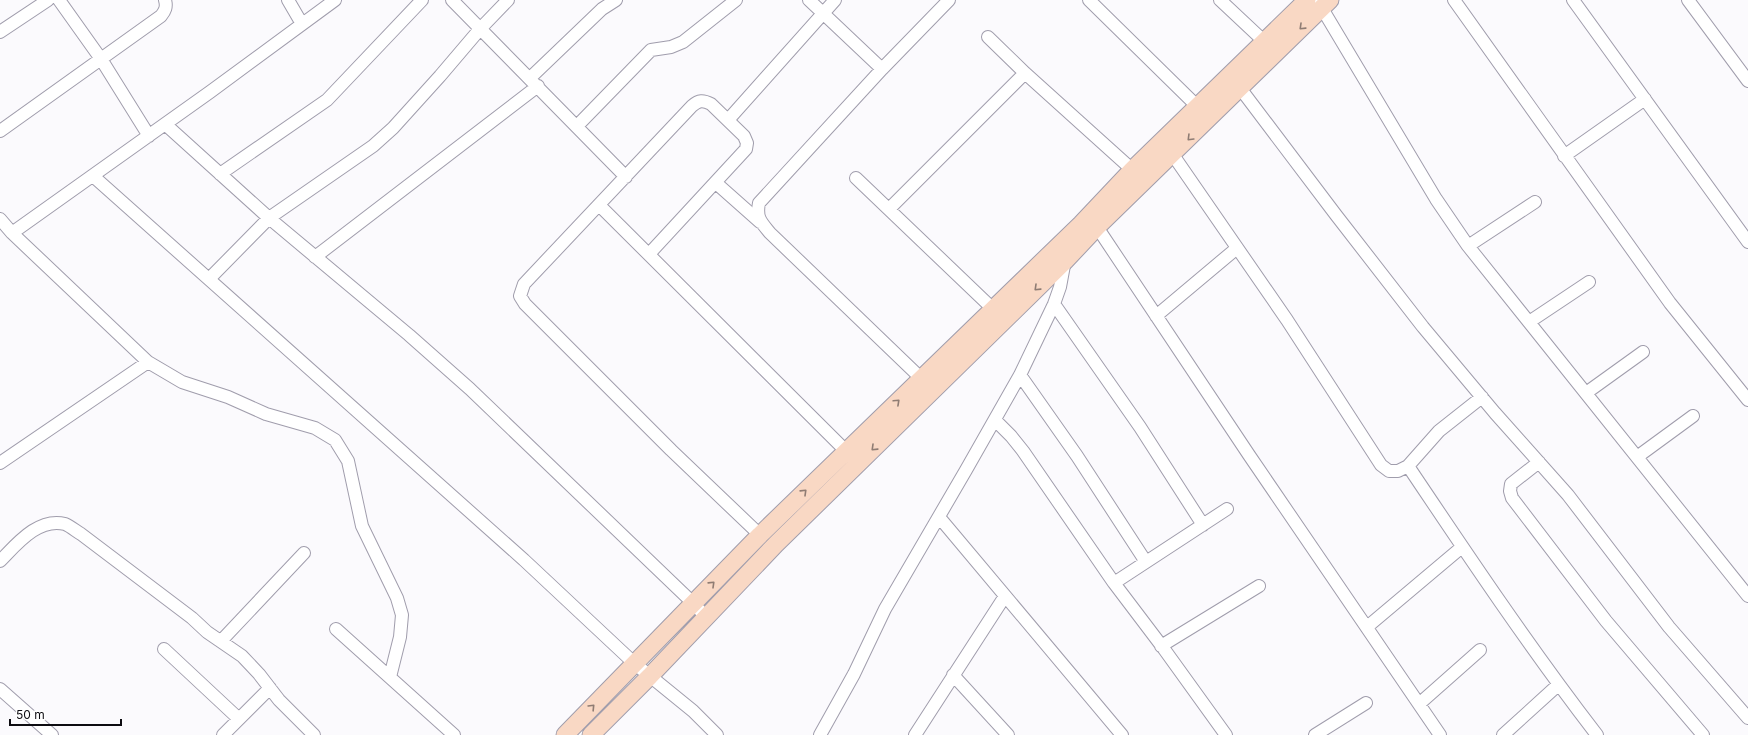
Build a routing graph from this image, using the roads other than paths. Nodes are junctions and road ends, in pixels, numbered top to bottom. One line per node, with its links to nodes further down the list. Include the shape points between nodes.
1 (48, 0): 23 (street)
2 (59, 0): 26 (street)
3 (166, 0): 26 (street, via 165,11 161,16)
4 (288, 0): 21 (street)
5 (336, 0): 21 (street)
6 (422, 0): 44 (street, via 327,100)
7 (452, 0): 22 (street)
8 (508, 0): 22 (street)
9 (616, 0): 29 (street, via 602,9)
10 (736, 0): 38 (street, via 683,42 651,50)
11 (810, 0): 20 (street)
12 (835, 0): 20 (street)
13 (949, 0): 27 (street)
14 (1089, 0): 34 (street)
15 (1220, 0): 25 (street)
16 (1454, 0): 42 (street)
17 (1573, 0): 33 (street)
18 (1688, 0): 30 (street)
19 (1319, 2): 25 (main road); 60 (street, via 1436,199)
20 (823, 13): 27 (street); 36 (street)
21 (302, 24): 37 (street)
22 (480, 29): 29 (street); 53 (street, via 388,133)
23 (0, 32)
24 (988, 36): 28 (street)
25 (1270, 48): 32 (main road); 34 (main road)
26 (101, 59): 39 (street); 40 (street)
27 (882, 69): 55 (street, via 759,203 757,212)
28 (1025, 73): 43 (street); 52 (street)
29 (530, 78): 31 (street)
30 (1748, 81)
31 (538, 86): 38 (street); 63 (street)
32 (1240, 88): 35 (main road); 76 (street, via 1336,216)
33 (1645, 99): 42 (street); 59 (street)
34 (1198, 106): 35 (street); 43 (main road)
35 (1210, 118): 41 (main road, one-way to 41)
36 (728, 120): 46 (street, via 705,100 698,102); 49 (street, via 744,136 746,149)
37 (165, 124): 40 (street); 44 (street)
38 (577, 126): 46 (street)
39 (0, 131)
40 (149, 136): 45 (street)
41 (1173, 155): 48 (main road); 61 (street)
42 (1564, 156): 77 (street, via 1670,303)
43 (1132, 170): 48 (street); 58 (main road)
44 (220, 174): 53 (street)
45 (93, 176): 57 (street); 65 (street)
46 (626, 176): 51 (street)
47 (856, 178): 52 (street)
48 (1146, 181): 56 (main road)
49 (716, 183): 55 (street); 62 (street)
50 (1535, 202): 60 (street)
51 (600, 205): 62 (street); 89 (street, via 524,284 520,296 525,304 671,450)
52 (889, 209): 68 (street)
53 (269, 218): 63 (street); 65 (street)
54 (0, 219): 57 (street)
55 (761, 222): 74 (street)
56 (1097, 227): 64 (main road); 69 (street)
57 (12, 233): 72 (street)
58 (1064, 241): 64 (street); 68 (main road)
59 (1748, 242)
60 (1468, 246): 70 (street)
61 (1237, 248): 69 (street); 85 (street, via 1381,465 1389,471 1398,471)
62 (649, 254): 80 (street)
63 (315, 257): 98 (street, via 470,389)
64 (1065, 261): 67 (street); 74 (main road, one-way to 74)
65 (209, 279): 106 (street, via 524,560)
66 (1589, 282): 70 (street)
67 (1054, 304): 73 (street); 88 (street, via 1140,426)
68 (993, 309): 74 (main road)
69 (1156, 316): 100 (street)
70 (1529, 322): 75 (street)
71 (1643, 352): 75 (street)
72 (148, 362): 84 (street); 109 (street, via 182,382 228,397 266,414 315,428 335,440 348,461 362,526 397,598 402,615 400,637)
73 (1020, 375): 79 (street); 93 (street, via 1077,456)
74 (927, 384): 80 (main road, one-way to 74); 83 (main road, one-way to 83)
75 (1586, 392): 81 (street)
76 (1482, 397): 82 (street); 85 (street, via 1439,431)
77 (1748, 400)
78 (1693, 416): 81 (street)
79 (995, 420): 87 (street); 94 (street, via 1023,451)
80 (846, 450): 83 (street); 89 (main road, one-way to 80)
81 (1637, 456): 97 (street)
82 (1539, 462): 115 (street, via 1568,495 1669,627); 133 (street, via 1511,484 1512,498 1606,621)
83 (859, 463): 99 (main road)
84 (0, 464)
85 (1408, 466): 90 (street)
86 (1227, 509): 88 (street)
87 (938, 517): 96 (street); 124 (street, via 885,609 854,674)
88 (1203, 525): 93 (street)
89 (760, 534): 98 (main road, one-way to 89)
90 (1462, 547): 100 (street); 110 (street)
91 (304, 553): 102 (street)
92 (0, 561): 102 (street, via 21,540 39,528 53,523 66,524)
93 (1146, 562): 94 (street)
94 (1114, 583): 103 (street)
95 (1259, 586): 103 (street)
96 (1005, 596): 107 (street); 127 (street)
97 (1748, 596)
98 (693, 603): 99 (street); 106 (main road)
99 (706, 617): 108 (main road)
100 (1367, 628): 114 (street)
101 (336, 629): 109 (street)
102 (221, 641): 111 (street, via 242,656)
103 (1161, 646): 128 (street)
104 (164, 649): 116 (street)
105 (1480, 650): 114 (street)
106 (634, 663): 108 (street); 122 (main road, one-way to 106)
107 (953, 675): 125 (street); 126 (street)
108 (650, 676): 117 (street, via 693,711); 123 (main road)
109 (390, 677): 121 (street)
110 (1558, 685): 131 (street); 132 (street)
111 (270, 688): 116 (street); 120 (street)
112 (0, 689): 118 (street)
113 (1366, 703): 129 (street)
114 (1419, 704): 130 (street)
115 (1748, 718)
116 (239, 719): 119 (street)
117 (715, 734)
118 (52, 735)
119 (223, 735)
120 (314, 735)
121 (454, 735)
122 (565, 735)
123 (591, 735)
124 (820, 735)
125 (916, 735)
126 (1008, 735)
127 (1122, 735)
128 (1226, 735)
129 (1315, 735)
130 (1440, 735)
131 (1504, 735)
132 (1597, 735)
133 (1703, 735)

